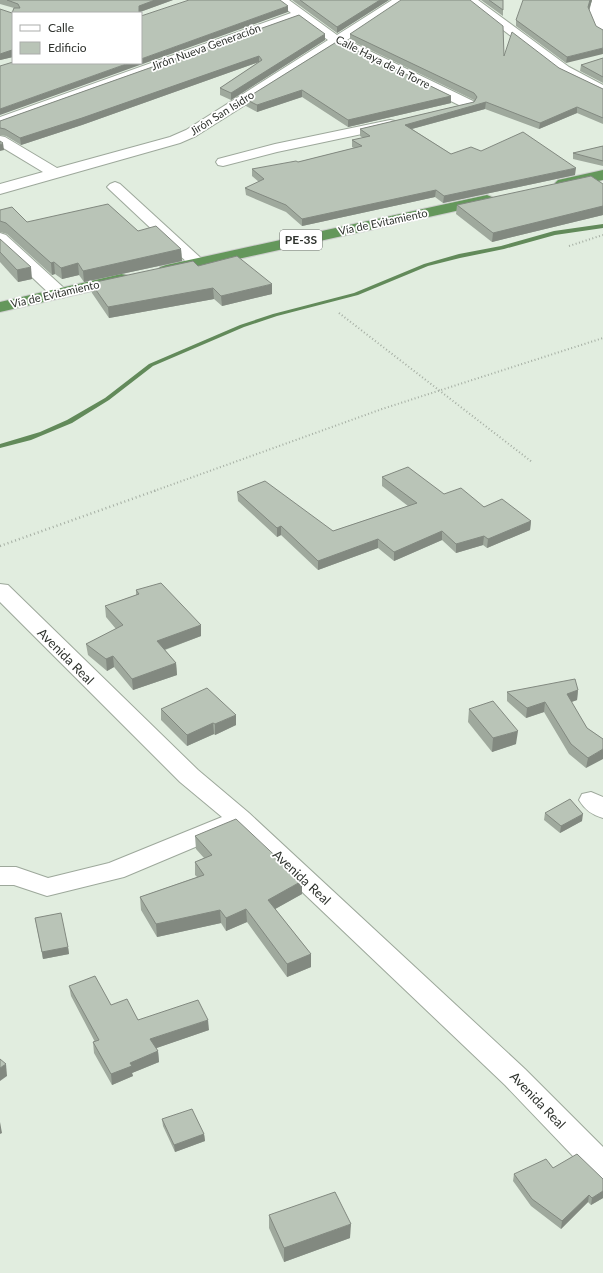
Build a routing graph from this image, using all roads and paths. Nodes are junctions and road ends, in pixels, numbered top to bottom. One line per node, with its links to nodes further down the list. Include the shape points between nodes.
1 (281, 0): 5 (street, Calle Haya de la Torre)
2 (400, 0): 7 (street, Jirón San Isidro)
3 (470, 0): 9 (street)
4 (598, 0): 6 (street, via 595,12)
5 (300, 14): 7 (street, Calle Haya de la Torre); 13 (street, Jirón Nueva Generación)
6 (603, 32)
7 (336, 40): 11 (street, Calle Haya de la Torre, via 468,104); 16 (street, Jirón San Isidro, via 191,134)
8 (583, 65): 9 (street)
9 (564, 70): 10 (street)
10 (603, 90)
11 (446, 110)
12 (402, 121): 15 (street)
13 (0, 122)
14 (0, 140): 16 (street)
15 (223, 162)
16 (56, 174): 20 (street, Jirón San Isidro)
17 (603, 175): 19 (highway)
18 (116, 187): 25 (street)
19 (548, 187)
20 (0, 189)
21 (501, 197): 25 (highway, Vía de Evitamiento / PE-3S)
22 (603, 235): 24 (path)
23 (0, 238): 26 (street)
24 (569, 246)
25 (197, 263): 26 (highway, Vía de Evitamiento / PE-3S)
26 (59, 293): 27 (highway, Vía de Evitamiento / PE-3S)
27 (0, 307)
28 (339, 313): 30 (path)
29 (603, 338): 30 (path)
30 (439, 391): 31 (path); 32 (path, via 382,409)
31 (532, 462)
32 (0, 546)
33 (0, 590): 34 (street, Avenida Real, via 189,776)
34 (240, 819): 35 (street, via 115,871 46,887 16,876); 36 (street, Avenida Real)
35 (0, 876)
36 (598, 1155)

